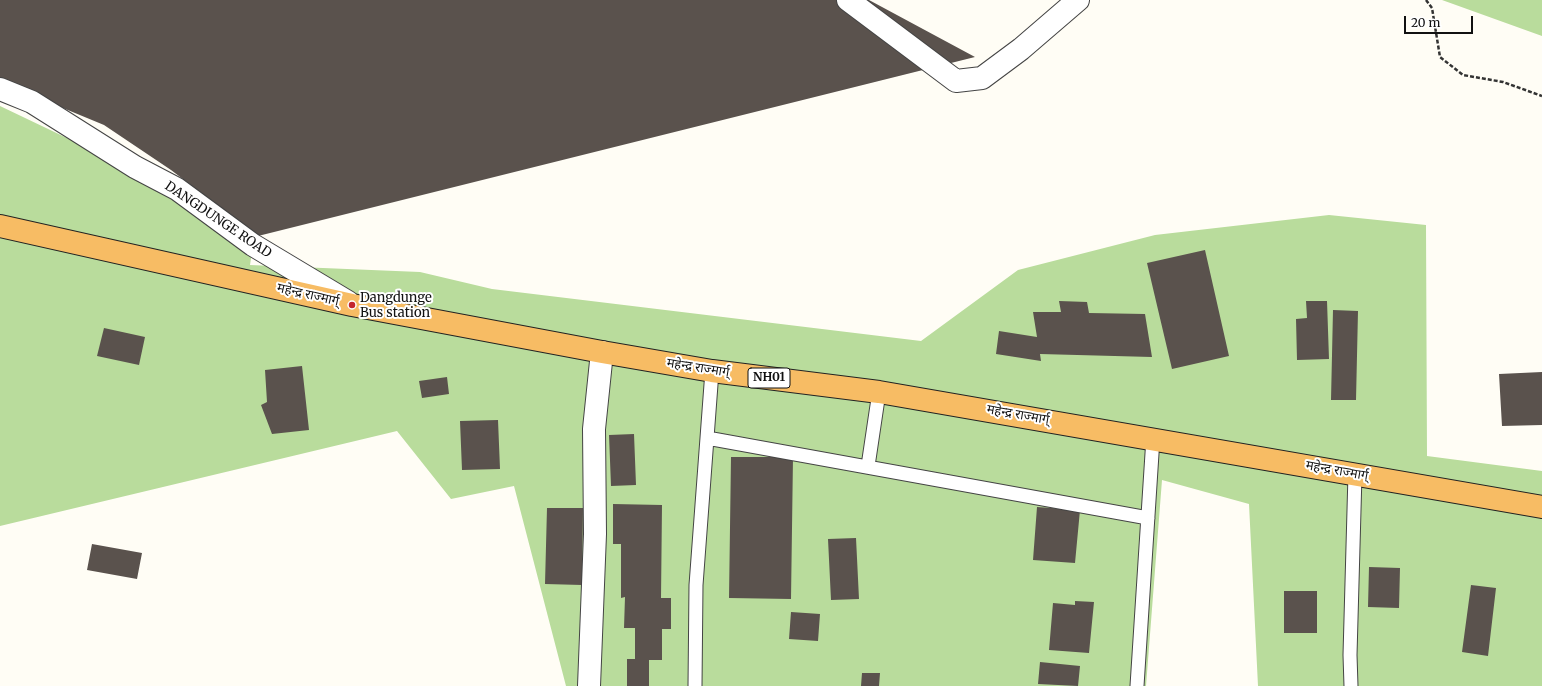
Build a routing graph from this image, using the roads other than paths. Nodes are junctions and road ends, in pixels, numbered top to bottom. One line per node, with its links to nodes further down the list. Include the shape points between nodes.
1 (848, 0): 2 (street, via 956,81 982,78)
2 (1078, 0)
3 (0, 89): 5 (street, DANGDUNGE ROAD, via 32,102 135,167 177,189 253,245)
4 (0, 226): 5 (highway, महेन्द्र राज्मार्ग् / NH01)
5 (352, 305): 6 (highway, महेन्द्र राज्मार्ग् / NH01)
6 (602, 352): 7 (highway, महेन्द्र राज्मार्ग् / NH01); 15 (street, via 594,429 595,534)
7 (712, 371): 8 (highway, महेन्द्र राज्मार्ग् / NH01); 9 (lane)
8 (879, 392): 10 (highway, महेन्द्र राज्मार्ग् / NH01); 11 (lane)
9 (707, 438): 11 (lane); 16 (lane, via 696,585)
10 (1153, 438): 12 (highway, महेन्द्र राज्मार्ग् / NH01); 14 (lane)
11 (868, 466): 14 (lane)
12 (1355, 474): 13 (highway, महेन्द्र राज्मार्ग् / NH01); 18 (lane)
13 (1542, 507)
14 (1148, 518): 17 (lane)
15 (589, 686)
16 (695, 686)
17 (1137, 686)
18 (1351, 686)

